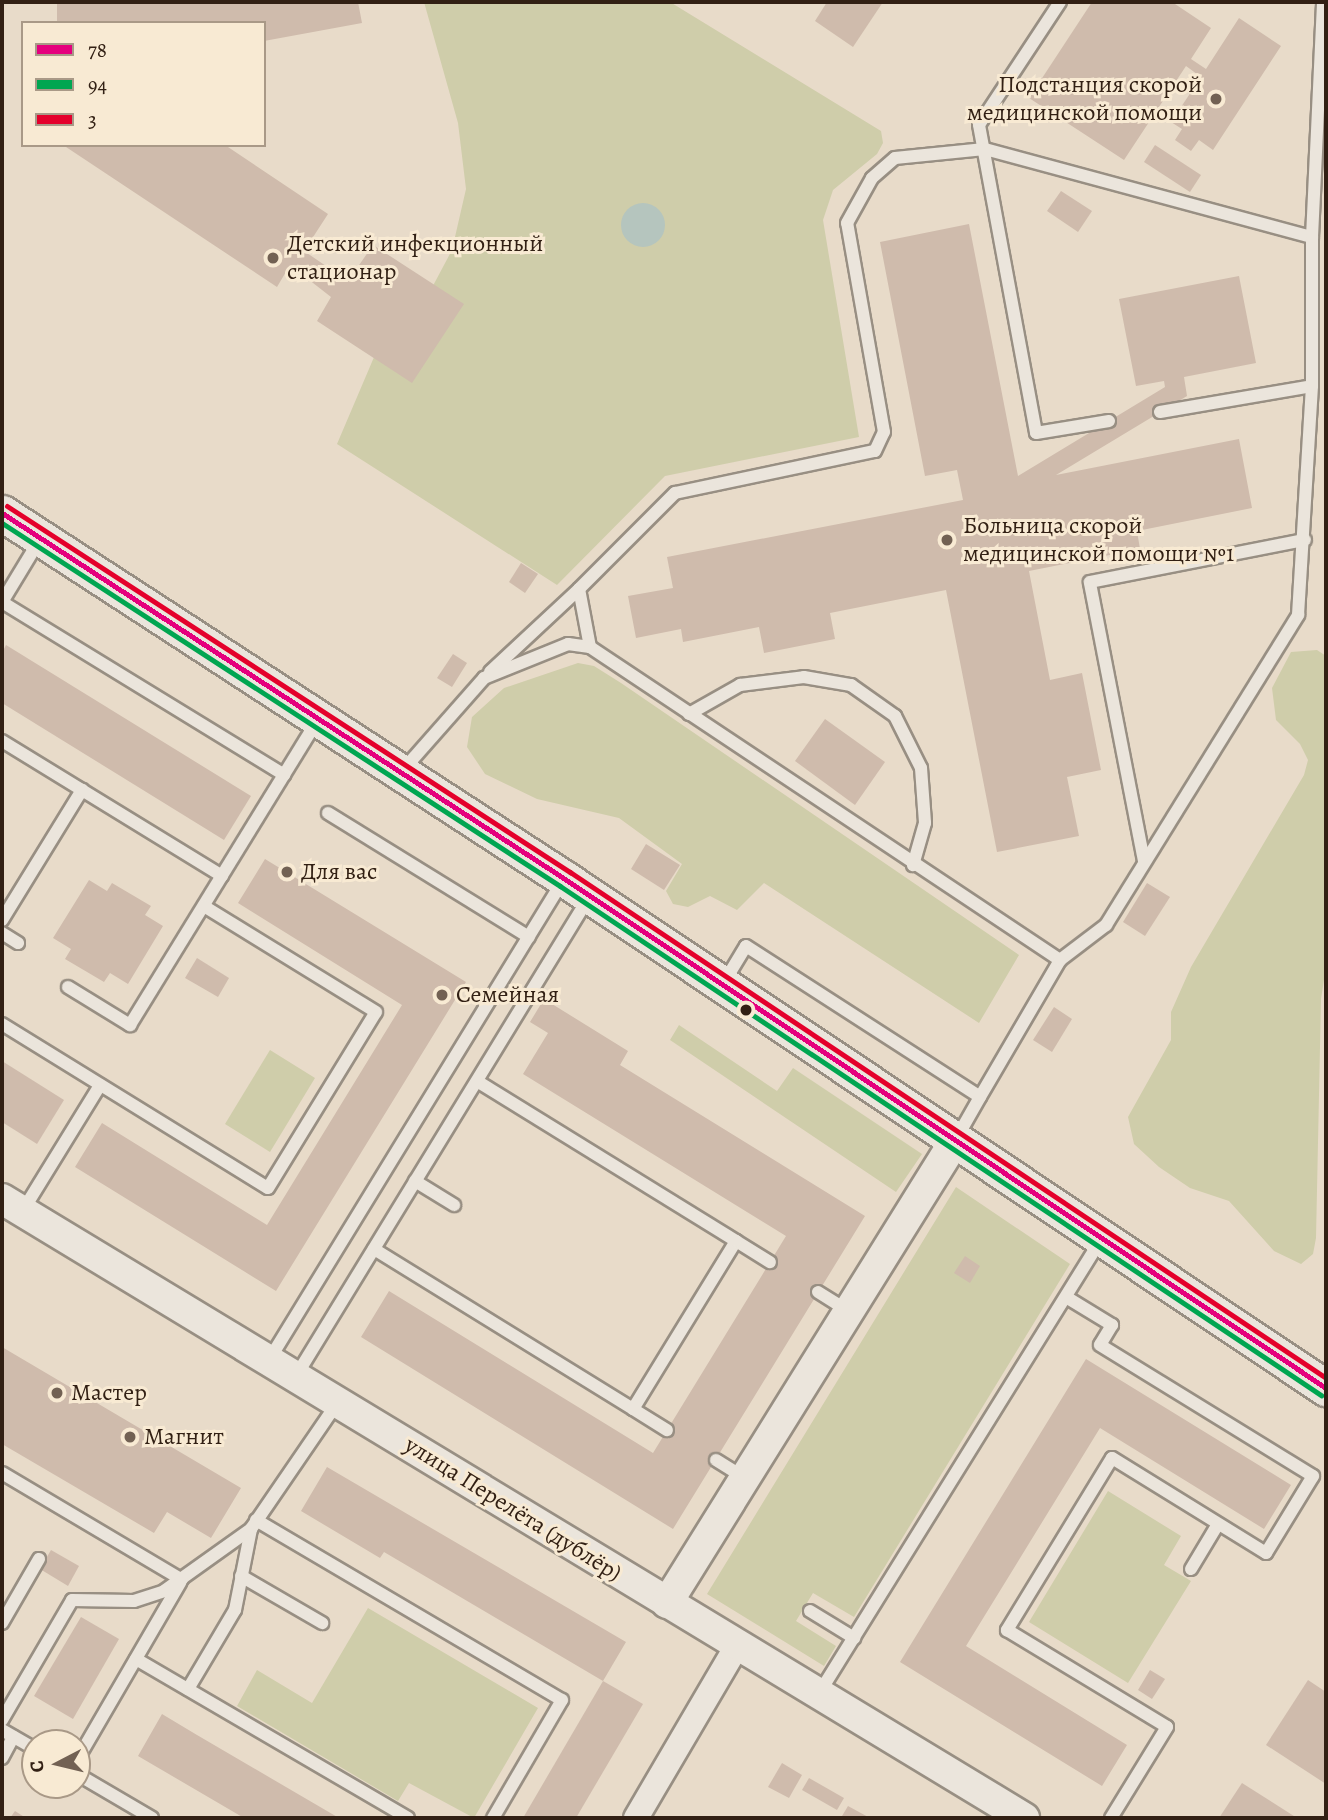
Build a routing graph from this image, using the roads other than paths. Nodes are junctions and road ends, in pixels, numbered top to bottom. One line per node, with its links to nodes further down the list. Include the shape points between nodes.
1 (1060, 2): 3 (lane, via 979,125)
2 (1322, 2): 4 (lane)
3 (985, 149): 4 (lane); 7 (lane, via 1036,433); 11 (lane, via 895,158 872,178 850,213 852,266 884,432 875,451 675,493)
4 (1312, 237): 5 (lane)
5 (1312, 386): 6 (lane); 10 (lane)
6 (1160, 412)
7 (1109, 421)
8 (2, 513): 9 (main road)
9 (41, 538): 12 (lane); 16 (main road)
10 (1305, 540): 22 (lane, via 1298,615); 22 (lane, via 1090,582)
11 (579, 589): 13 (lane); 14 (lane)
12 (2, 602): 19 (lane)
13 (590, 647): 14 (lane, via 568,644); 15 (lane)
14 (484, 678): 18 (lane)
15 (689, 714): 23 (lane); 23 (lane, via 740,685 804,677 851,685 895,716 921,768 925,823)
16 (318, 719): 18 (main road); 19 (lane)
17 (2, 741): 20 (lane)
18 (401, 771): 25 (main road)
19 (284, 775): 24 (lane)
20 (82, 790): 24 (lane); 27 (lane)
21 (328, 813): 29 (lane)
22 (1144, 860): 31 (lane, via 1106,925)
23 (913, 865): 31 (lane)
24 (222, 876): 26 (lane)
25 (577, 888): 29 (lane); 32 (main road); 35 (lane)
26 (204, 906): 33 (lane, via 130,1025); 36 (lane, via 376,1012 268,1188)
27 (2, 920)
28 (2, 933): 30 (lane)
29 (529, 937): 49 (lane)
30 (18, 943)
31 (1060, 960): 37 (lane)
32 (722, 984): 37 (lane, via 746,946); 38 (main road)
33 (68, 987)
34 (2, 1024): 36 (lane)
35 (477, 1082): 39 (lane); 43 (lane)
36 (100, 1084): 40 (lane)
37 (980, 1097): 38 (lane)
38 (956, 1139): 42 (main road); 48 (street)
39 (415, 1181): 41 (lane); 44 (lane)
40 (12, 1205): 49 (street, улица Перелёта (дублёр))
41 (454, 1205)
42 (1102, 1238): 47 (lane); 51 (main road)
43 (736, 1241): 45 (lane); 53 (lane)
44 (374, 1249): 50 (lane); 53 (lane)
45 (770, 1262)
46 (818, 1292): 48 (lane)
47 (1066, 1297): 58 (lane, via 1112,1325 1100,1345 1313,1476 1266,1553); 68 (lane)
48 (849, 1311): 57 (street)
49 (269, 1360): 50 (street, улица Перелёта (дублёр))
50 (296, 1376): 52 (street, улица Перелёта (дублёр))
51 (1326, 1388)
52 (339, 1402): 59 (lane); 64 (street, улица Перелёта (дублёр))
53 (633, 1409): 54 (lane)
54 (667, 1430)
55 (716, 1460): 57 (lane)
56 (2, 1473): 63 (lane)
57 (745, 1478): 64 (street)
58 (1218, 1524): 61 (lane); 83 (lane, via 1112,1458 1007,1630 1167,1727)
59 (253, 1525): 62 (lane); 63 (lane); 80 (lane, via 562,1700)
60 (39, 1559): 66 (lane)
61 (1191, 1569)
62 (241, 1576): 67 (lane); 71 (lane, via 234,1611)
63 (182, 1580): 70 (lane); 73 (lane, via 134,1601 72,1600)
64 (667, 1603): 69 (street, улица Перелёта (дублёр))
65 (810, 1611): 68 (lane)
66 (4, 1616)
67 (322, 1623)
68 (853, 1638): 72 (lane)
69 (737, 1646): 72 (street, улица Перелёта (дублёр)); 81 (street)
70 (136, 1659): 71 (lane); 75 (lane)
71 (188, 1689): 79 (lane)
72 (818, 1695): 82 (street, улица Перелёта (дублёр))
73 (2, 1720)
74 (8, 1733): 76 (lane)
75 (91, 1736)
76 (2, 1758)
77 (91, 1782): 78 (lane)
78 (152, 1818)
79 (408, 1818)
80 (493, 1818)
81 (636, 1818)
82 (1024, 1818)
83 (1111, 1818)

